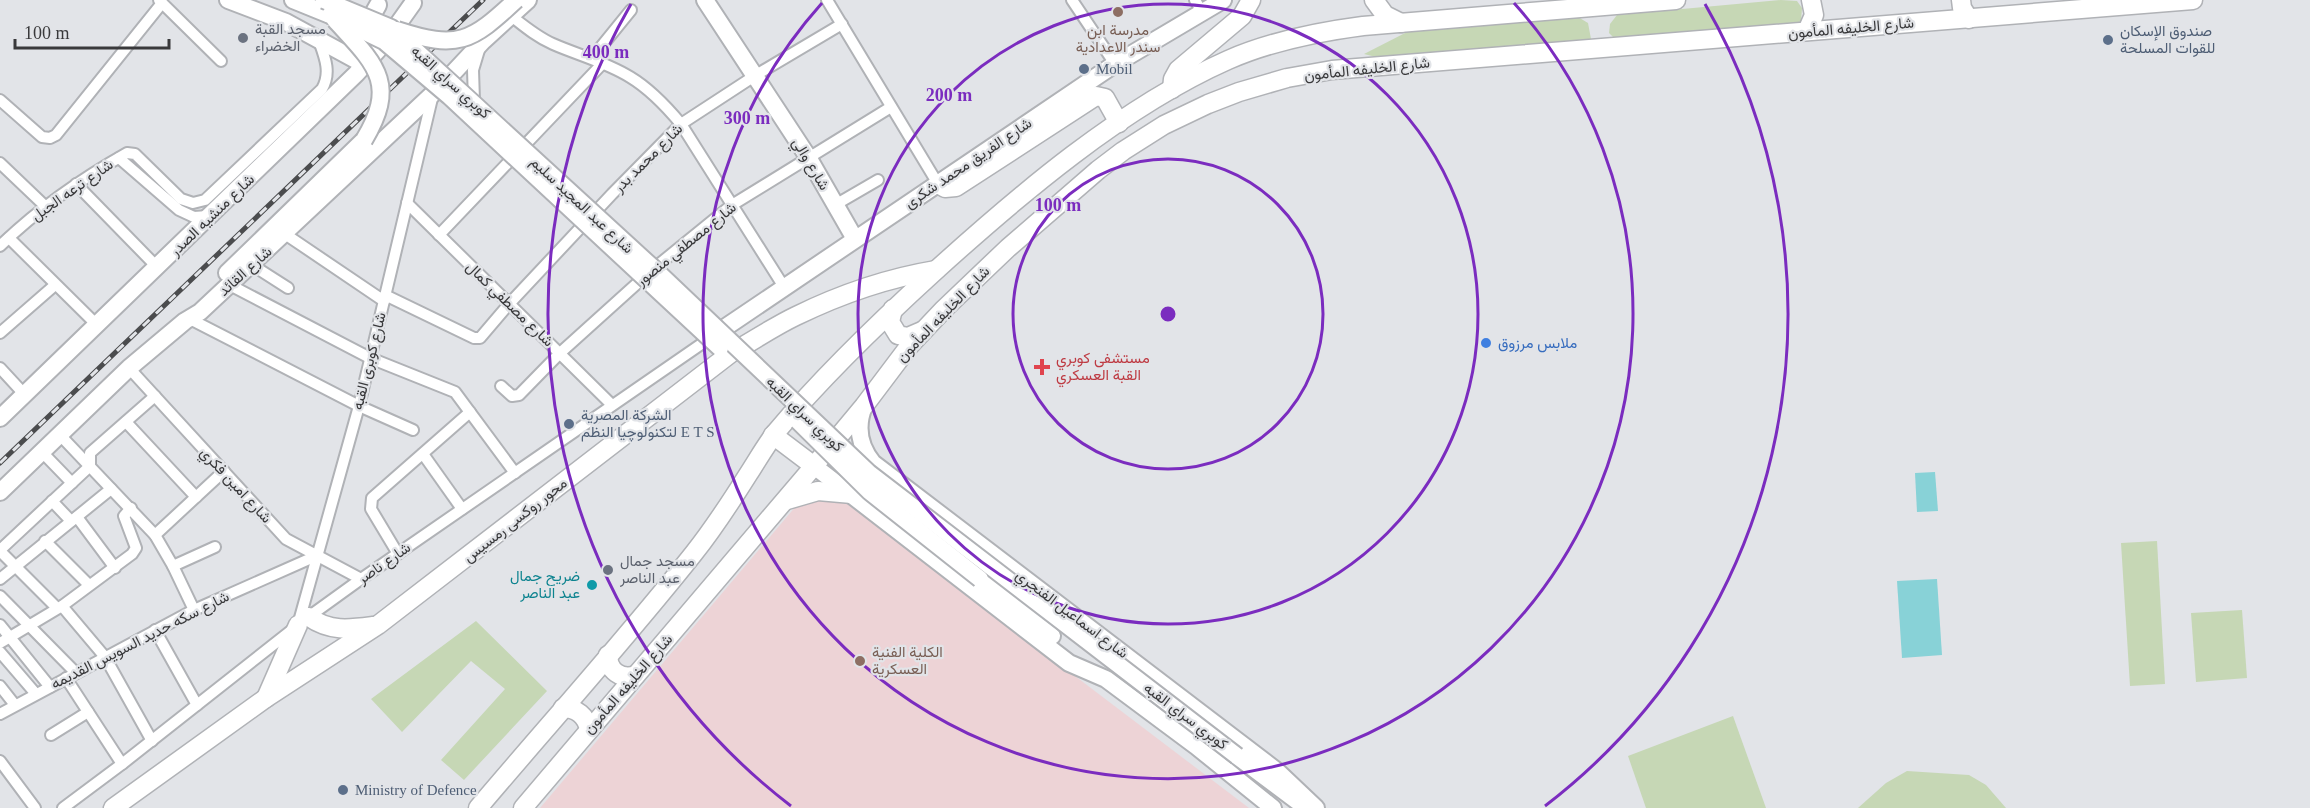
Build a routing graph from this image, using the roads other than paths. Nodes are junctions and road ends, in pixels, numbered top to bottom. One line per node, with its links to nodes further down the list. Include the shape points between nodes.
1 (228, 0): 27 (main road)
2 (293, 0): 19 (main road, كوبري سراي القبه)
3 (528, 0): 20 (main road)
4 (827, 0): 24 (street)
5 (1224, 0): 18 (main road, شارع الفريق محمد شكرى)
6 (1251, 0): 36 (main road, via 1242,16 1178,70)
7 (1379, 0): 23 (main road, via 1385,15)
8 (1673, 0): 17 (main road)
9 (1810, 0): 26 (main road, via 1814,15)
10 (1960, 0): 22 (main road)
11 (2193, 0): 22 (main road, شارع الخليفه المأمون)
12 (415, 1): 16 (main road, via 392,9); 33 (main road, شارع منشيه الصدر)
13 (709, 1): 35 (main road, شارع والي)
14 (1076, 1): 34 (street)
15 (160, 2): 31 (street); 38 (street, via 57,135 47,138 39,134)
16 (374, 2): 29 (main road, via 358,40)
17 (1602, 3): 23 (main road)
18 (1198, 6): 34 (main road, شارع الفريق محمد شكرى)
19 (327, 8): 25 (main road, كوبري سراي القبه, bridge); 72 (main road, bridge, via 374,64 381,97 379,108 364,140 188,311); 128 (main road, كوبري سراي القبه, bridge, via 384,41 449,96 770,394 860,483)
20 (513, 8): 25 (main road, bridge, via 483,30 455,41 430,40); 28 (main road, شارع القائد); 30 (street, via 532,32 552,44)
21 (632, 10): 30 (street)
22 (1969, 19): 26 (main road, شارع الخليفه المأمون)
23 (1401, 23): 36 (main road, via 1328,30 1271,44 1230,59)
24 (842, 24): 35 (street, شارع محمد بدر); 40 (street)
25 (392, 28): 160 (main road, كوبري سراي القبه, bridge, via 869,473)
26 (1808, 31): 74 (main road, شارع الخليفه المأمون, via 1332,70 1239,92 1164,125 1110,160 1016,240)
27 (318, 38): 29 (main road); 45 (street, شارع ترعه الجبل, via 327,66 322,89 205,200 193,203 181,199 135,154)
28 (483, 41): 37 (main road, شارع القائد); 39 (street, via 473,70)
29 (342, 51): 33 (main road)
30 (592, 58): 32 (street)
31 (221, 61)
32 (603, 63): 42 (street, via 649,90); 43 (street)
33 (366, 64): 55 (main road, شارع منشيه الصدر)
34 (1115, 64): 49 (main road, شارع الفريق محمد شكرى)
35 (756, 75): 42 (street, شارع محمد بدر); 44 (main road, شارع والي)
36 (1172, 89): 41 (main road)
37 (436, 91): 39 (street, شارع عبد المجيد سليم, via 454,90); 50 (street, شارع كوبرى القبه); 56 (main road, شارع القائد)
38 (0, 100)
39 (474, 101): 43 (street, شارع عبد المجيد سليم)
40 (891, 107): 44 (street, شارع مصطفي منصور); 49 (street)
41 (1119, 123): 49 (main road, via 1105,98 1096,96 956,187); 64 (main road, via 1035,185)
42 (681, 124): 51 (street); 54 (street, شارع محمد بدر)
43 (522, 148): 54 (street, شارع عبد المجيد سليم); 57 (street)
44 (808, 157): 51 (street, شارع مصطفي منصور); 52 (main road, شارع والي)
45 (119, 158): 48 (street, شارع ترعه الجبل); 55 (street, via 183,213 194,217)
46 (0, 163): 53 (street)
47 (878, 180): 52 (street)
48 (76, 184): 53 (street, شارع ترعه الجبل); 62 (street)
49 (938, 184): 59 (main road, شارع الفريق محمد شكرى)
50 (407, 203): 57 (street, شارع مصطفي كمال); 69 (street, شارع كوبرى القبه)
51 (732, 205): 63 (street, شارع مصطفي منصور); 67 (street)
52 (836, 205): 59 (main road, شارع والي)
53 (45, 206): 58 (street, شارع ترعه الجبل)
54 (594, 214): 63 (street, شارع عبد المجيد سليم); 70 (street, شارع محمد بدر)
55 (212, 215): 62 (main road, شارع منشيه الصدر)
56 (285, 234): 61 (main road, شارع القائد); 69 (street)
57 (439, 235): 70 (street, شارع مصطفي كمال)
58 (9, 238): 60 (street, شارع ترعه الجبل); 65 (street)
59 (855, 239): 67 (main road, شارع الفريق محمد شكرى)
60 (0, 246)
61 (252, 265): 66 (main road, شارع القائد); 68 (street)
62 (158, 268): 73 (main road, شارع منشيه الصدر)
63 (652, 270): 76 (street, شارع عبد المجيد سليم); 77 (street, شارع مصطفي منصور)
64 (936, 270): 71 (main road); 130 (main road, محور روكسى رمسيس, via 839,298 795,316 731,353)
65 (55, 285): 73 (street); 75 (street)
66 (230, 285): 72 (main road, شارع القائد); 78 (street)
67 (784, 287): 76 (main road, شارع الفريق محمد شكرى)
68 (288, 288)
69 (384, 298): 70 (street, شارع محمد بدر, via 477,338); 78 (street, شارع كوبرى القبه)
70 (509, 304): 77 (street, شارع مصطفي كمال)
71 (892, 309): 74 (main road, via 890,322 898,334 908,337); 92 (main road)
72 (188, 320): 80 (main road, شارع القائد); 85 (street)
73 (98, 326): 82 (main road, شارع منشيه الصدر)
74 (922, 331): 86 (main road, شارع الخليفه المأمون)
75 (0, 333)
76 (717, 333): 84 (street, شارع ناصر)
77 (560, 353): 81 (street, شارع مصطفي منصور, via 518,396 512,396); 84 (street, شارع مصطفي كمال)
78 (370, 358): 85 (street, شارع كوبرى القبه); 87 (street, via 455,392)
79 (0, 368): 82 (street)
80 (129, 368): 83 (street, شارع امين فكري); 91 (main road, شارع القائد)
81 (501, 386)
82 (25, 395): 88 (main road, شارع منشيه الصدر)
83 (154, 396): 89 (street); 97 (street, شارع امين فكري)
84 (612, 405): 98 (street, شارع ناصر)
85 (359, 406): 90 (street); 116 (street, شارع كوبرى القبه)
86 (864, 406): 96 (main road, شارع الخليفه المأمون); 99 (main road, شارع اسماعيل الفنجري, via 859,425 862,445 873,463)
87 (470, 412): 94 (street); 98 (street)
88 (0, 418)
89 (126, 422): 95 (street, via 89,454); 104 (street)
90 (413, 430)
91 (59, 434): 93 (main road, شارع القائد); 95 (street)
92 (773, 435): 96 (main road); 135 (main road, via 704,541)
93 (41, 451): 100 (street); 102 (main road, شارع القائد)
94 (423, 454): 109 (street); 115 (street, via 370,502)
95 (90, 466): 100 (street); 101 (street)
96 (814, 466): 103 (main road, شارع اسماعيل الفنجري); 106 (main road, شارع الخليفه المأمون)
97 (224, 471): 104 (street); 116 (street, شارع امين فكري, via 286,539)
98 (514, 473): 109 (street, شارع ناصر)
99 (892, 479): 108 (main road, via 875,488); 124 (main road, شارع اسماعيل الفنجري)
100 (72, 483): 105 (street)
101 (111, 489): 107 (street); 110 (street)
102 (0, 492)
103 (852, 494): 106 (main road, via 818,491); 108 (main road, شارع اسماعيل الفنجري)
104 (196, 497): 111 (street)
105 (52, 501): 110 (street); 114 (street)
106 (785, 501): 137 (main road, شارع الخليفه المأمون)
107 (131, 508): 111 (street); 119 (street, via 124,518 135,541 135,551)
108 (871, 508): 139 (main road, شارع اسماعيل الفنجري, via 1069,663)
109 (462, 509): 115 (street, شارع ناصر)
110 (74, 519): 112 (street); 119 (street)
111 (155, 535): 118 (street)
112 (45, 541): 117 (street); 122 (street)
113 (215, 547): 118 (street)
114 (0, 550): 117 (street)
115 (398, 554): 121 (street, شارع ناصر)
116 (316, 556): 121 (street, شارع امين فكري); 126 (street, شارع سكه حديد السويس القديمه); 127 (street, شارع كوبرى القبه)
117 (15, 566): 120 (street); 125 (street)
118 (173, 566): 126 (street)
119 (115, 568): 122 (street)
120 (0, 579)
121 (361, 579): 127 (street, شارع ناصر)
122 (89, 585): 125 (street)
123 (0, 596): 131 (street)
124 (1054, 600): 128 (main road, via 1049,615); 161 (main road, شارع اسماعيل الفنجري, via 1272,767)
125 (59, 607): 131 (street); 136 (street)
126 (194, 610): 132 (street, شارع سكه حديد السويس القديمه)
127 (304, 621): 130 (main road, via 342,630); 143 (main road); 145 (street, شارع ناصر)
128 (1035, 623): 139 (main road, كوبري سراي القبه)
129 (0, 625): 133 (street)
130 (378, 625): 143 (main road, محور روكسى رمسيس)
131 (28, 626): 133 (street); 138 (street)
132 (155, 630): 136 (street, شارع سكه حديد السويس القديمه); 145 (street)
133 (5, 640): 141 (street)
134 (0, 652): 142 (street)
135 (608, 655): 137 (main road, via 616,674); 146 (main road)
136 (105, 657): 138 (street, شارع سكه حديد السويس القديمه); 151 (street)
137 (636, 675): 149 (main road, شارع الخليفه المأمون)
138 (71, 676): 141 (street, شارع سكه حديد السويس القديمه); 148 (street)
139 (1106, 679): 159 (main road, شارع اسماعيل الفنجري)
140 (0, 686): 144 (street)
141 (50, 687): 142 (street, شارع سكه حديد السويس القديمه)
142 (36, 694): 144 (street, شارع سكه حديد السويس القديمه)
143 (266, 698): 156 (main road, محور روكسى رمسيس)
144 (15, 705): 147 (street, شارع سكه حديد السويس القديمه)
145 (196, 705): 151 (street, شارع ناصر)
146 (563, 708): 149 (main road, via 580,713); 157 (main road)
147 (1, 712)
148 (88, 712): 150 (street); 153 (street)
149 (589, 729): 158 (main road, شارع الخليفه المأمون)
150 (51, 735)
151 (152, 741): 153 (street, شارع ناصر)
152 (0, 761): 154 (street)
153 (122, 764): 155 (street, شارع ناصر)
154 (35, 808)
155 (63, 808)
156 (113, 808)
157 (478, 808)
158 (523, 808)
159 (1273, 808)
160 (1307, 808)
161 (1316, 808)

